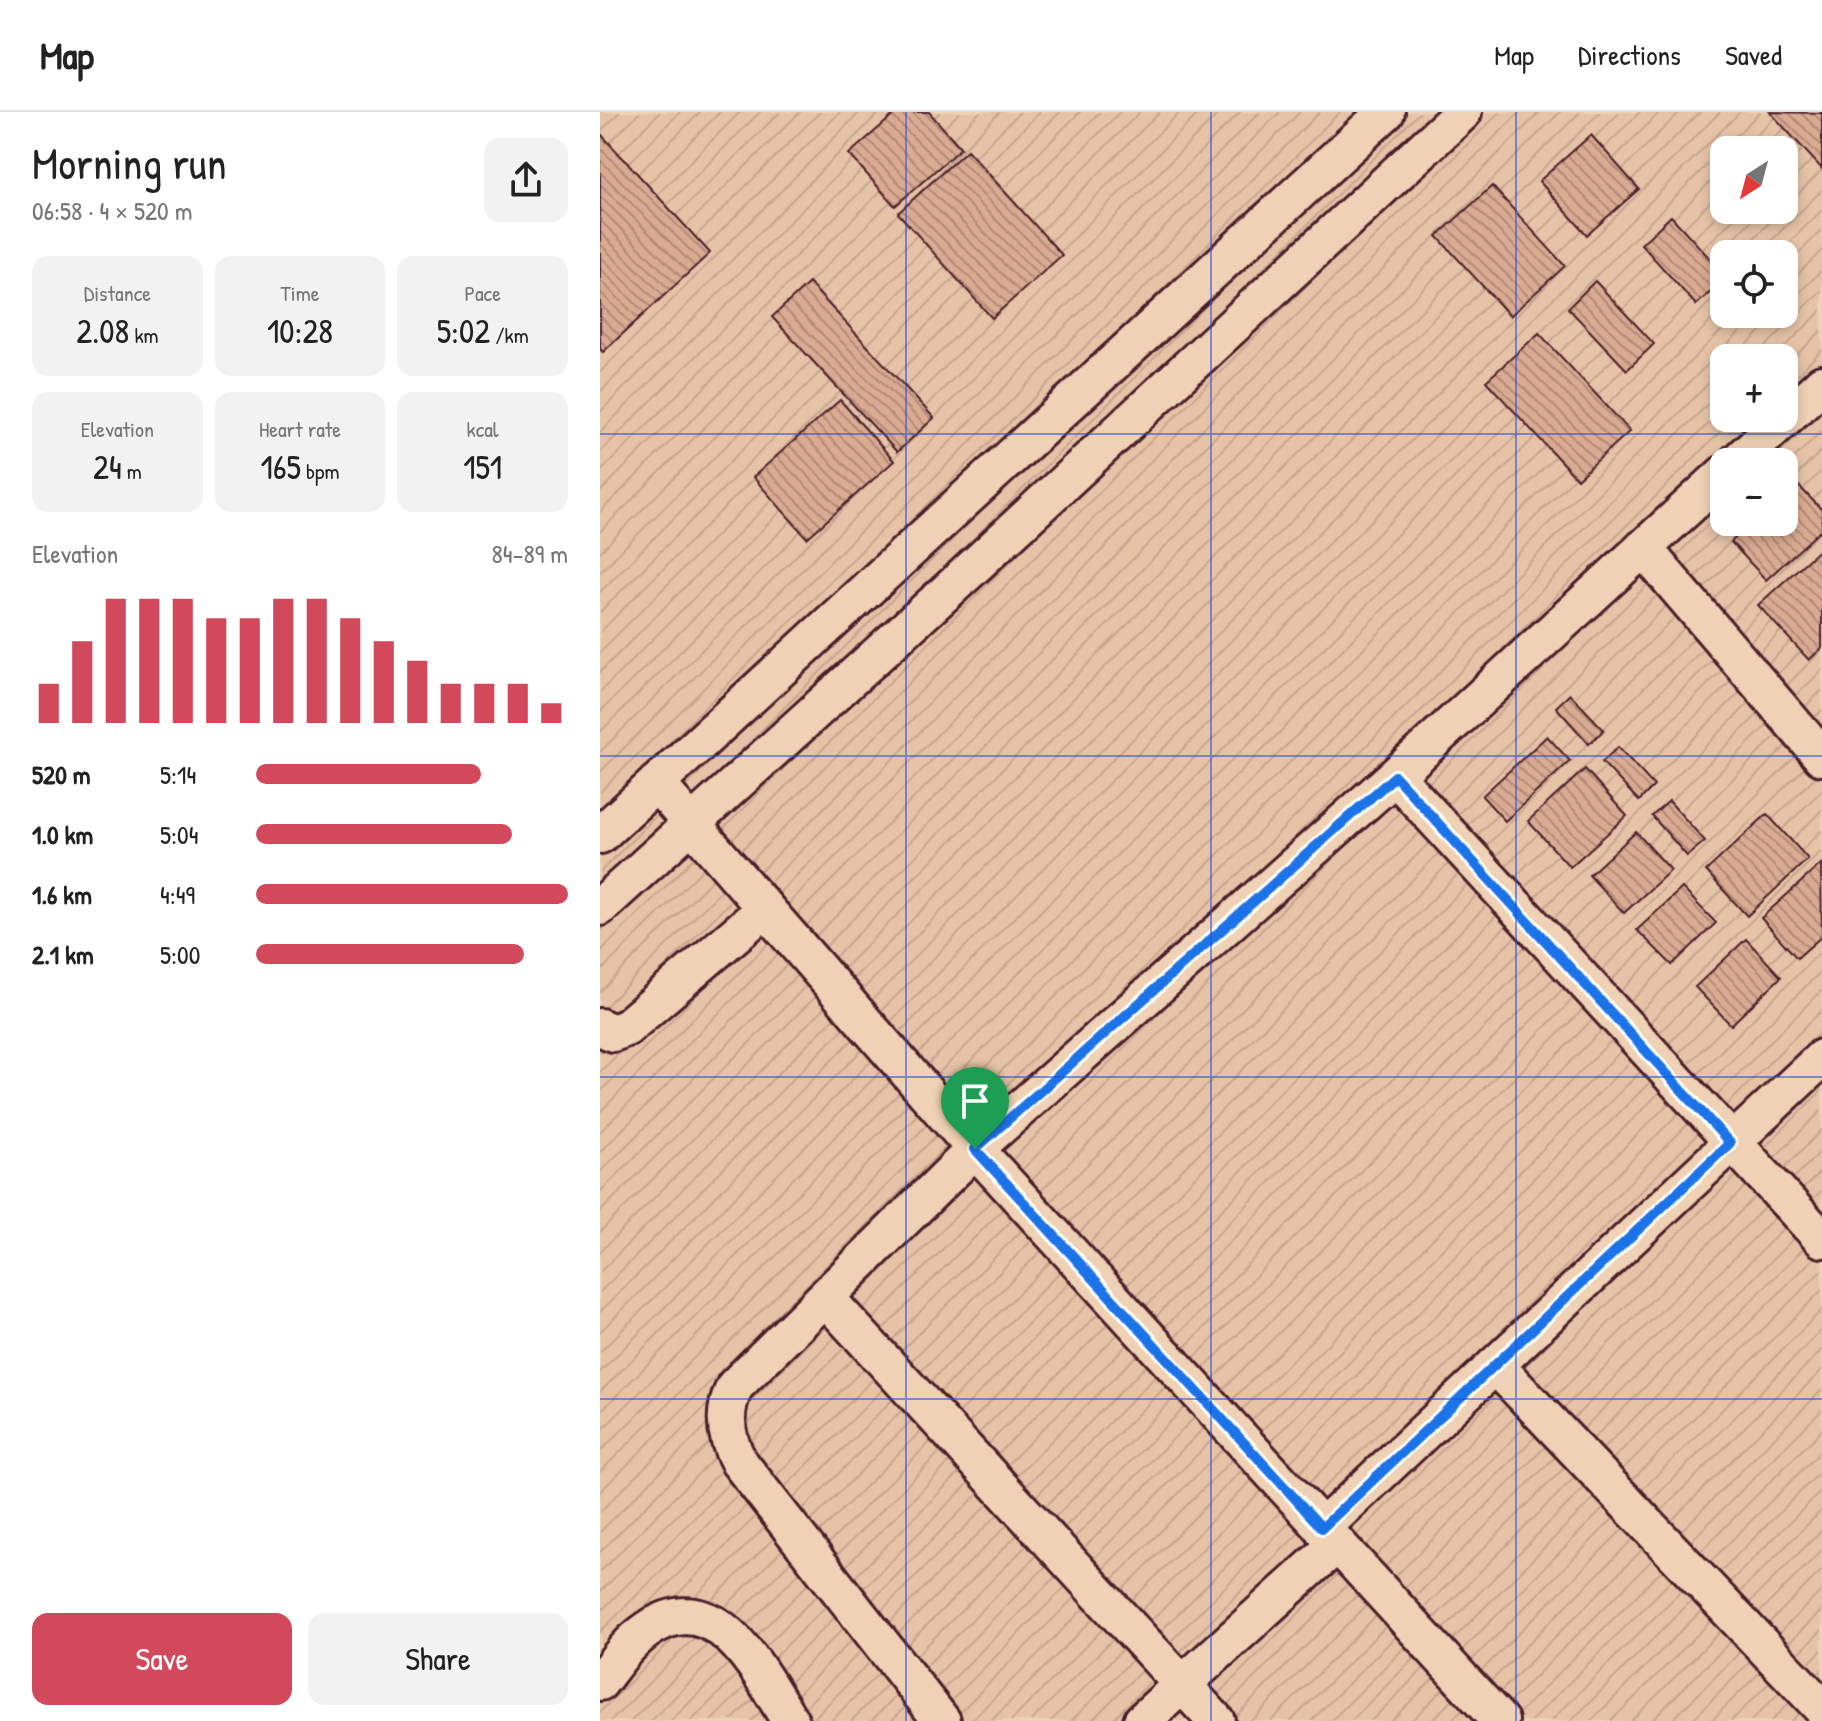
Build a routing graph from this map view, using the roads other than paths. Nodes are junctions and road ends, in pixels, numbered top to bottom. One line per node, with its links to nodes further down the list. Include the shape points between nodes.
1 (1389, 112): 3 (street); 10 (street)
2 (1463, 112): 3 (street)
3 (1425, 148): 11 (street)
4 (1822, 384): 5 (street)
5 (1752, 448)
6 (1710, 487): 7 (street)
7 (1643, 548): 8 (street); 9 (street)
8 (1822, 757)
9 (1395, 776): 17 (street); 18 (street)
10 (656, 783): 11 (street); 12 (street)
11 (689, 825): 13 (street); 14 (street)
12 (600, 835)
13 (603, 899)
14 (764, 910): 15 (street, via 626,1028 613,1033); 18 (street)
15 (600, 1027)
16 (1822, 1058): 17 (street)
17 (1730, 1143): 19 (street); 21 (street)
18 (975, 1149): 20 (street); 22 (street)
19 (1822, 1239)
20 (825, 1297): 24 (street); 27 (street, via 735,1386 726,1414 730,1447)
21 (1495, 1365): 22 (street); 25 (street)
22 (1329, 1537): 24 (street); 30 (street)
23 (600, 1682): 26 (street, via 634,1640 656,1624 683,1617 704,1620 743,1645)
24 (1184, 1686): 28 (street); 29 (street)
25 (1822, 1708)
26 (790, 1721)
27 (942, 1721)
28 (1142, 1721)
29 (1216, 1721)
30 (1500, 1721)

